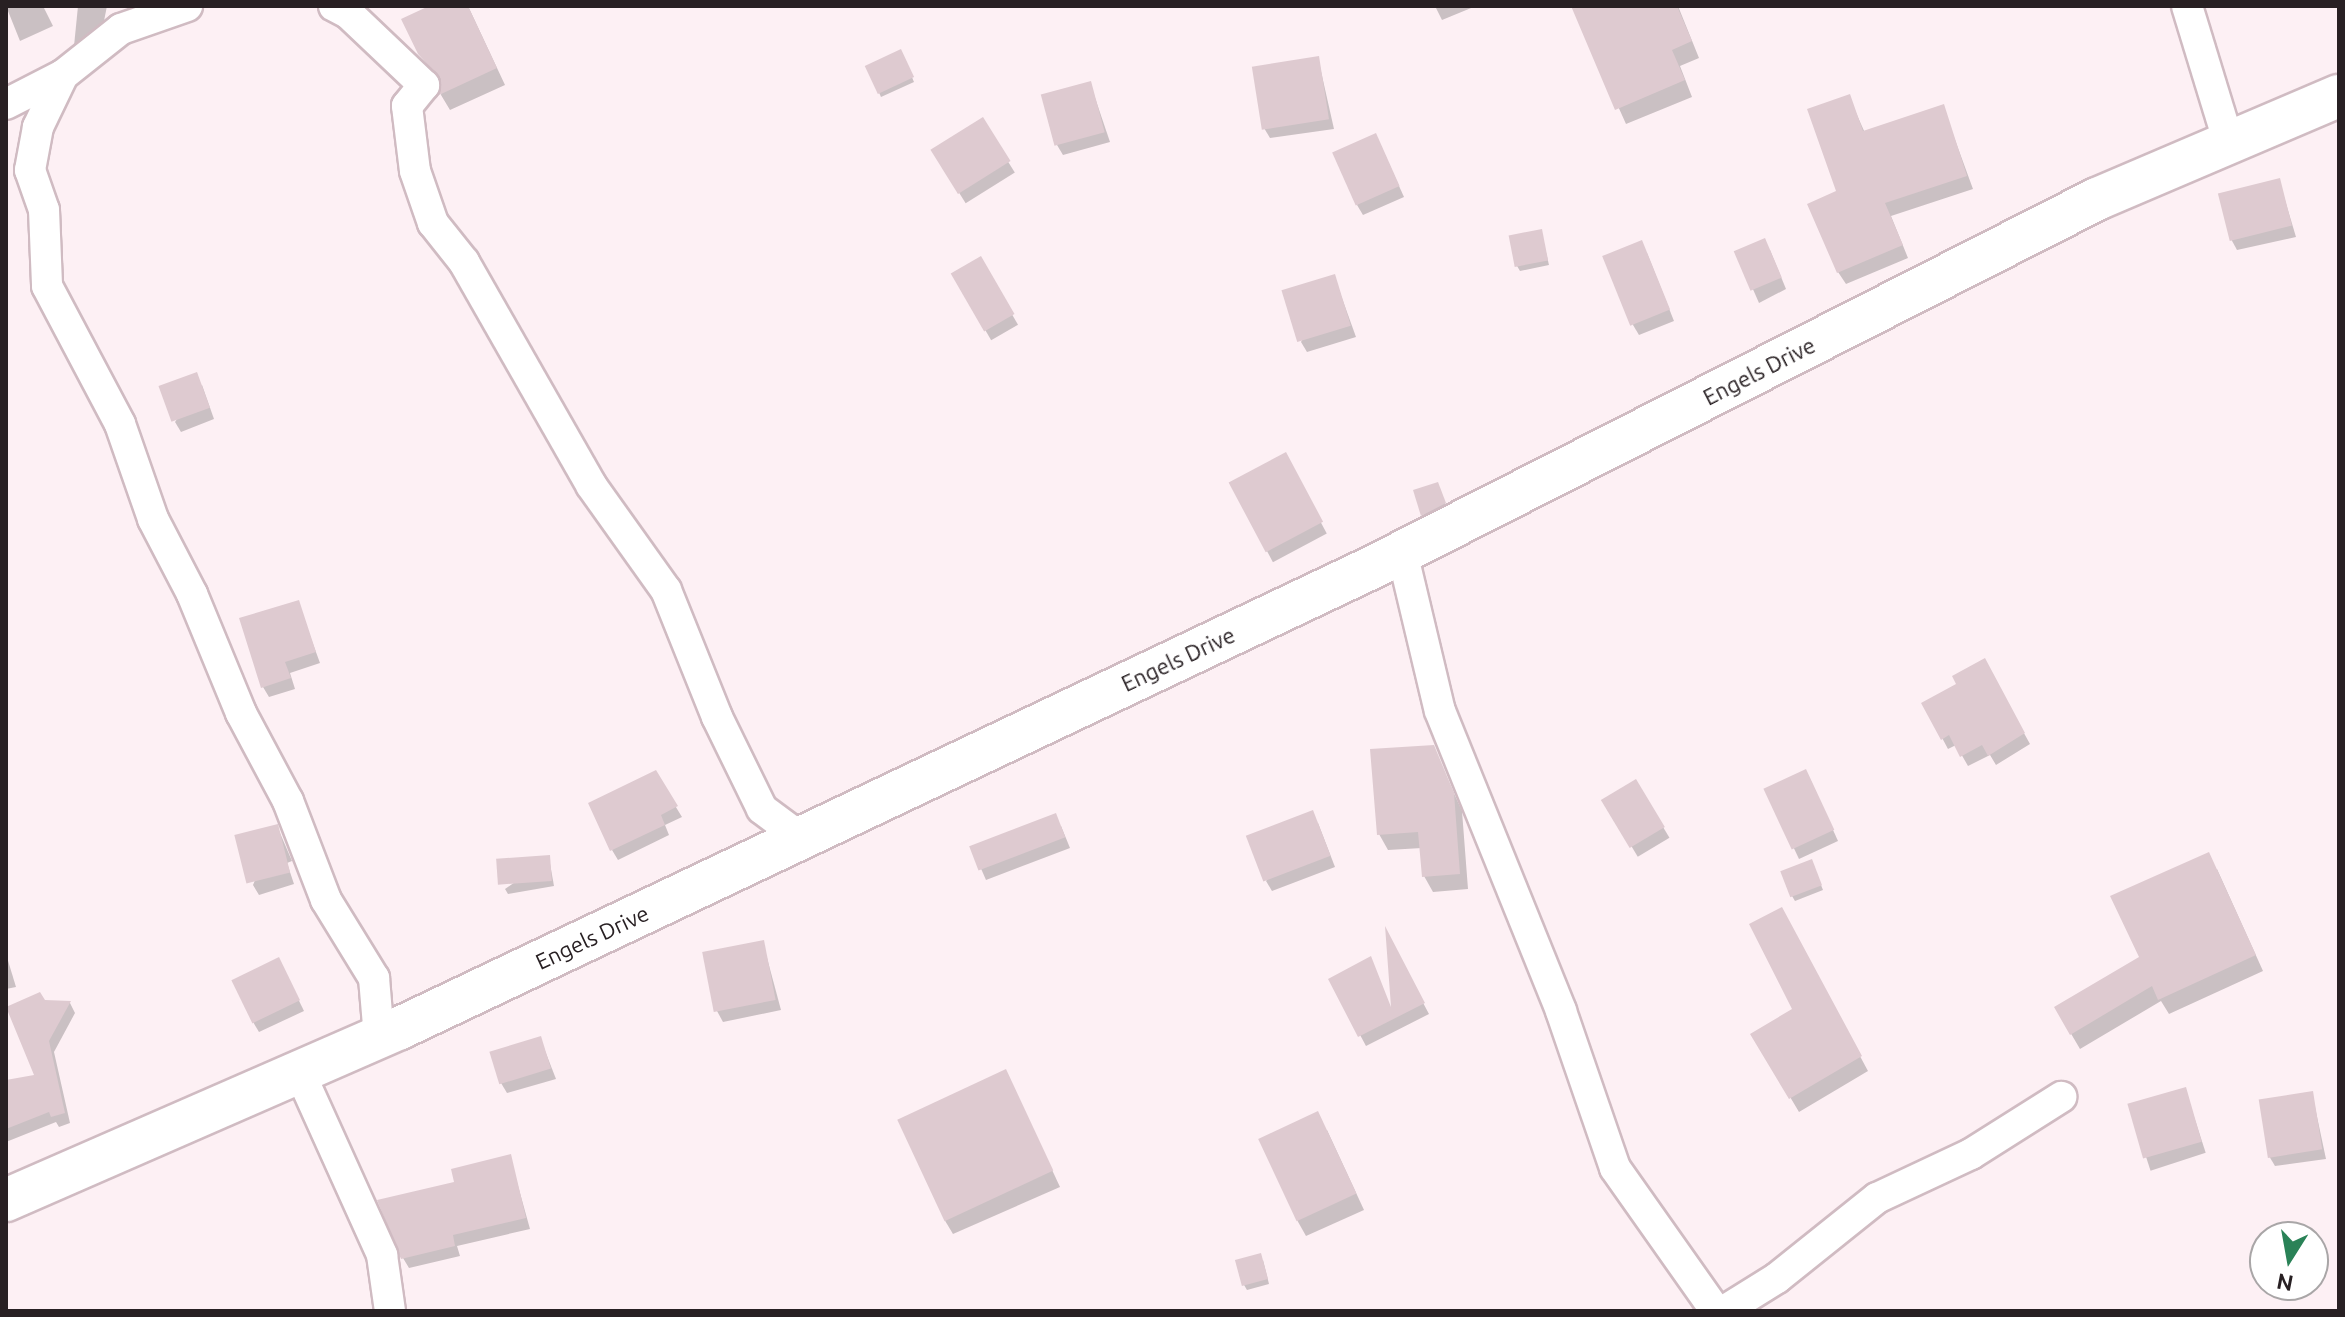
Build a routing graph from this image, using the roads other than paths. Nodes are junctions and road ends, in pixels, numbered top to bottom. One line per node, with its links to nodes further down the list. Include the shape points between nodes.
1 (187, 6): 4 (street, via 121,29)
2 (334, 6): 9 (street, via 424,85 407,106 415,171 433,223 464,262 591,485 673,602 717,717 762,809)
3 (2187, 6): 7 (street)
4 (63, 75): 6 (street); 10 (street, via 38,127 30,170 44,210 47,286 120,424 153,519 192,594 241,713 288,801 326,900 374,978)
5 (2339, 96): 7 (street, Engels Drive)
6 (6, 104)
7 (2229, 143): 8 (street, Engels Drive, via 2097,199)
8 (1402, 552): 9 (street, Engels Drive); 15 (street, via 1440,711 1561,1011 1615,1168)
9 (801, 838): 10 (street, Engels Drive)
10 (379, 1038): 11 (street, Engels Drive)
11 (300, 1073): 13 (street, Engels Drive); 14 (street, via 382,1255)
12 (2061, 1097): 16 (street, via 1971,1154 1877,1198 1777,1278)
13 (6, 1200)
14 (390, 1311)
15 (1716, 1311)
16 (1724, 1311)

